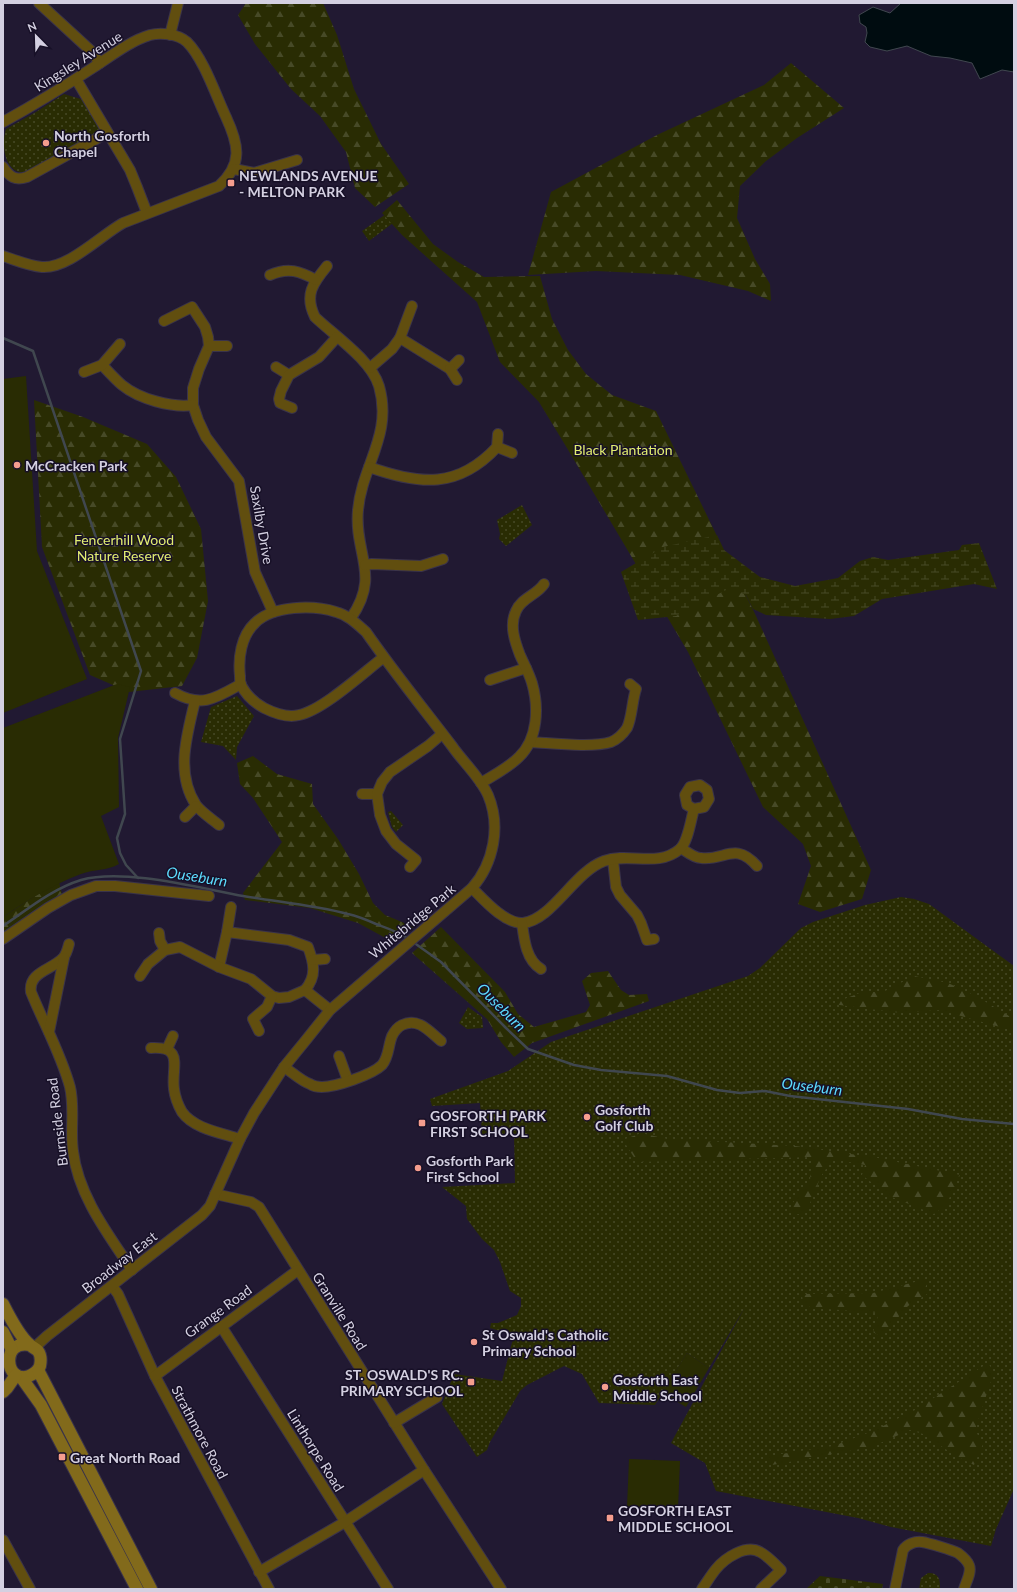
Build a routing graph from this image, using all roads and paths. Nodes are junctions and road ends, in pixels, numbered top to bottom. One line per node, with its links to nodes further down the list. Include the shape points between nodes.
1 (40, 3): 4 (street, via 90,50)
2 (178, 3): 3 (street)
3 (170, 35): 4 (street, Kingsley Avenue, via 160,33 144,38); 10 (street, via 186,41 203,66 230,126 237,155)
4 (100, 63): 5 (street, Kingsley Avenue)
5 (76, 79): 6 (street, Kingsley Avenue); 7 (street)
6 (3, 122)
7 (107, 133): 9 (street, via 18,180 10,177); 11 (street, via 130,170)
8 (297, 160): 10 (street, via 254,173)
9 (3, 167)
10 (234, 169): 11 (street, via 219,186)
11 (147, 214): 12 (street, via 110,230 70,260 52,267 41,267)
12 (3, 256)
13 (327, 266): 15 (street)
14 (270, 274): 15 (street, via 288,270)
15 (316, 280): 18 (street, via 310,299 311,308 322,324)
16 (412, 306): 19 (street)
17 (164, 321): 21 (street, via 192,307 205,328)
18 (337, 337): 26 (street); 29 (street, via 319,357)
19 (400, 338): 26 (street, via 392,349); 27 (street)
20 (120, 344): 24 (street)
21 (208, 346): 22 (street); 31 (street, via 193,388)
22 (227, 346)
23 (459, 360): 27 (street)
24 (102, 365): 28 (street); 31 (street, via 122,386 132,392 172,406)
25 (276, 367): 29 (street)
26 (370, 368): 36 (street, via 382,402 382,419 380,439)
27 (450, 369): 30 (street)
28 (84, 372)
29 (289, 375): 32 (street, via 279,399 283,406)
30 (457, 380)
31 (193, 405): 40 (street, Saxilby Drive, via 206,437 239,480 255,572)
32 (292, 408)
33 (498, 434): 34 (street)
34 (497, 447): 35 (street); 36 (street, via 486,460 466,472 446,479 410,480)
35 (512, 453)
36 (369, 467): 38 (street, via 360,493 358,511 358,530)
37 (443, 559): 38 (street, via 421,566)
38 (365, 565): 41 (street, via 366,584 363,596)
39 (543, 589): 43 (street, via 525,599 516,611 514,638)
40 (273, 612): 41 (street, via 293,608 317,608); 45 (street, via 255,622 243,642 238,662)
41 (351, 618): 42 (street, via 366,632)
42 (384, 657): 45 (street, via 320,707 299,716 275,714 255,703); 49 (street, Whitebridge Park)
43 (526, 668): 44 (street); 50 (street, via 536,702)
44 (490, 680)
45 (241, 684): 48 (street, via 220,697)
46 (637, 688): 50 (street, via 629,722 622,735 612,741 601,744)
47 (175, 693): 48 (street)
48 (195, 701): 54 (street, via 185,748 184,772 186,785)
49 (442, 734): 51 (street, Whitebridge Park); 53 (street, via 390,772)
50 (531, 742): 51 (street, via 520,757)
51 (481, 783): 62 (street, Whitebridge Park, via 488,794 492,810 494,836 488,863)
52 (362, 794): 53 (street)
53 (377, 794): 60 (street, via 380,815 386,831)
54 (196, 806): 56 (street); 57 (street)
55 (694, 809): 58 (street)
56 (184, 817)
57 (219, 825)
58 (681, 848): 59 (street, via 661,858); 61 (street, via 700,858 728,853 738,854 750,858)
59 (613, 860): 65 (street, via 594,866 542,915 534,921); 69 (street, via 616,887 641,923)
60 (416, 862)
61 (757, 866)
62 (472, 888): 65 (street, via 496,911 506,918); 80 (street, Whitebridge Park)
63 (209, 896): 68 (street, via 96,886 71,895 48,908)
64 (231, 907): 66 (street)
65 (522, 923): 76 (street, via 527,949 535,966)
66 (227, 932): 74 (street, via 289,940 308,947); 75 (street)
67 (159, 933): 71 (street)
68 (3, 939)
69 (648, 941)
70 (70, 944): 72 (street)
71 (165, 950): 75 (street, via 180,947); 77 (street, via 148,964)
72 (64, 958): 82 (street); 82 (street, Burnside Road, via 32,979 30,986)
73 (325, 959): 74 (street)
74 (313, 960): 78 (street, via 313,976)
75 (218, 968): 79 (street, via 251,979)
76 (541, 969)
77 (140, 976)
78 (305, 990): 79 (street, via 289,997); 80 (street)
79 (272, 996): 81 (street, via 267,1007 249,1020)
80 (330, 1010): 88 (street, Whitebridge Park)
81 (259, 1031)
82 (49, 1032): 92 (street, Burnside Road, via 65,1070 70,1090 73,1151 81,1184 109,1237)
83 (173, 1036): 86 (street)
84 (441, 1041): 89 (street, via 424,1026 408,1022 398,1027 392,1036 388,1055 382,1065 372,1072)
85 (151, 1048): 86 (street)
86 (167, 1049): 90 (street, via 174,1060 174,1088 183,1112 198,1125)
87 (339, 1056): 89 (street)
88 (284, 1067): 89 (street, via 309,1084 321,1087); 90 (street, Whitebridge Park)
89 (348, 1081)
90 (240, 1139): 91 (street, Whitebridge Park)
91 (215, 1194): 92 (street, Broadway East, via 210,1206 202,1215); 93 (street, Granville Road, via 251,1202 258,1207)
92 (132, 1270): 94 (street, Broadway East)
93 (298, 1270): 96 (street, Grange Road); 105 (street, Granville Road)
94 (112, 1286): 98 (street, Broadway East); 102 (street, Strathmore Road)
95 (3, 1304): 98 (main road, via 12,1321)
96 (221, 1326): 102 (street, Grange Road); 107 (street, Linthorpe Road)
97 (3, 1332): 99 (main road)
98 (32, 1347): 99 (main road, via 20,1345); 100 (main road, via 38,1351 41,1360)
99 (12, 1350): 101 (main road, via 8,1361 12,1371)
100 (38, 1370): 101 (main road, via 30,1376); 112 (main road)
101 (19, 1376): 103 (main road); 111 (main road, via 41,1405)
102 (155, 1376): 109 (street, Strathmore Road)
103 (3, 1392)
104 (437, 1397): 105 (street)
105 (394, 1423): 106 (street, Granville Road)
106 (424, 1470): 107 (street); 115 (street, Granville Road)
107 (345, 1522): 109 (street); 114 (street, Linthorpe Road)
108 (3, 1540): 110 (street)
109 (259, 1572): 113 (street, Strathmore Road)
110 (30, 1589)
111 (136, 1589)
112 (151, 1589)
113 (269, 1589)
114 (388, 1589)
115 (501, 1589)
116 (702, 1589): 117 (street, via 725,1560 749,1550 759,1551 781,1570)
117 (761, 1589)
118 (895, 1589): 119 (street, via 903,1550 913,1542 922,1541 965,1559 969,1570)
119 (964, 1589)

